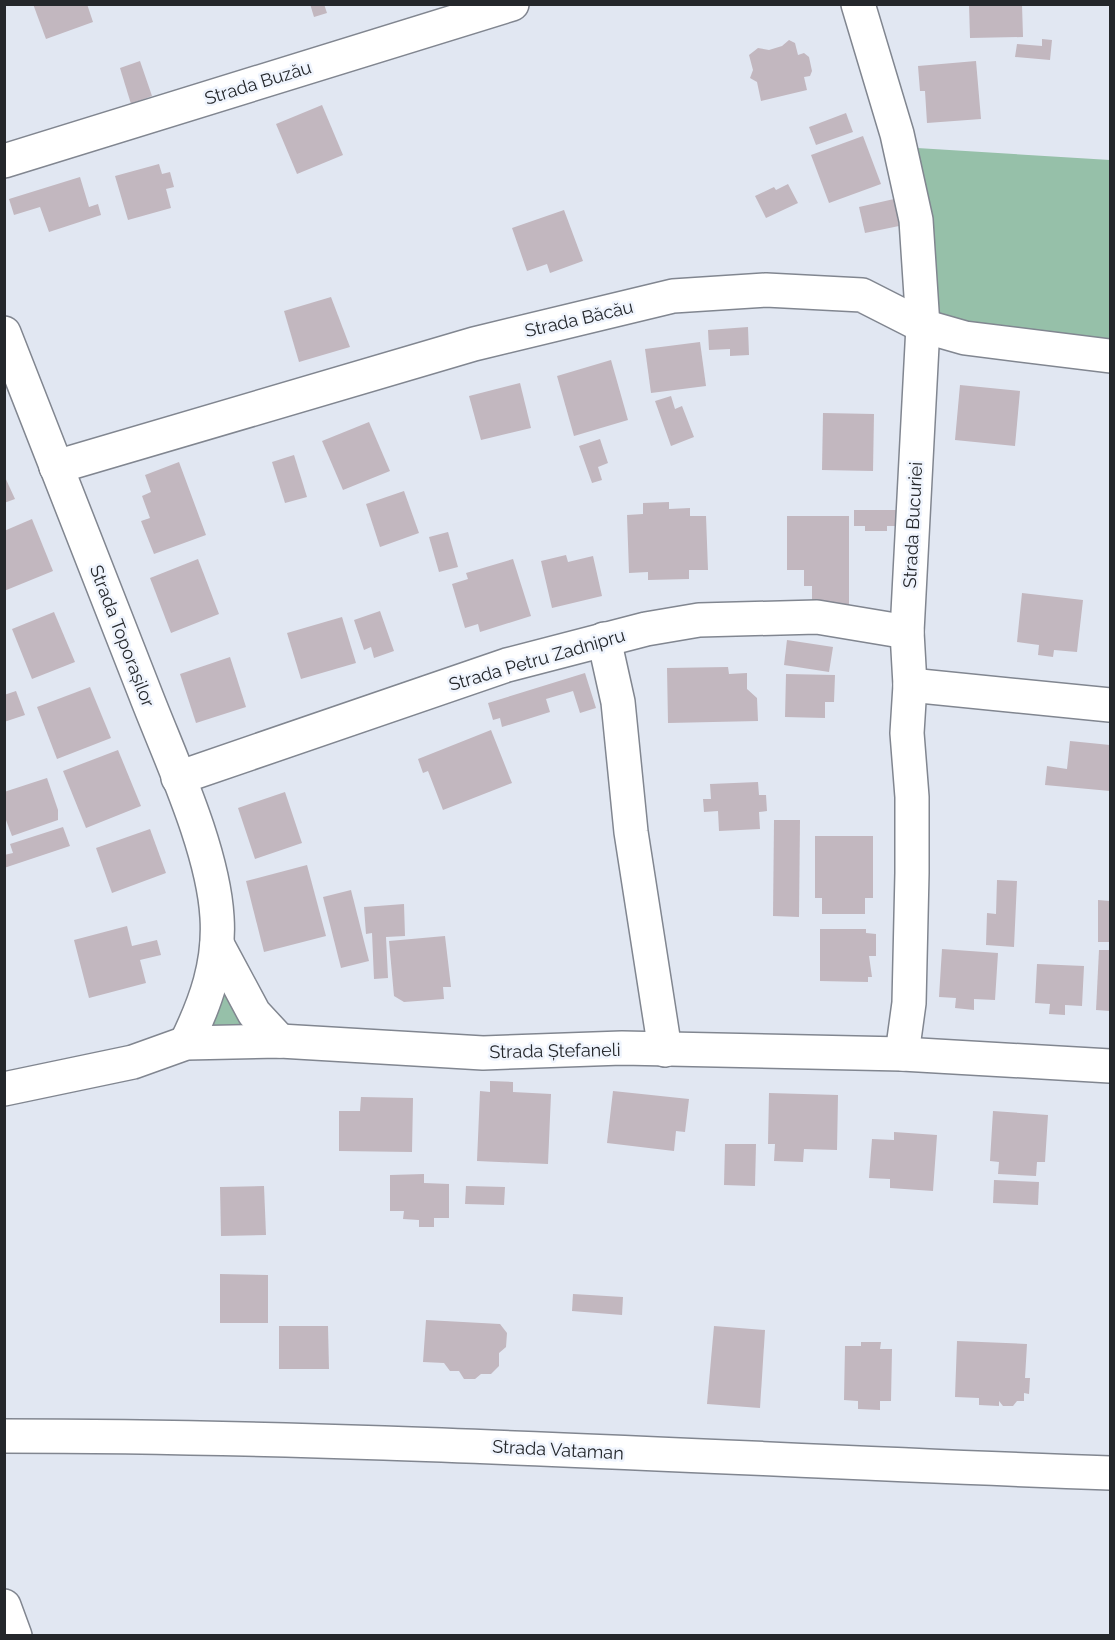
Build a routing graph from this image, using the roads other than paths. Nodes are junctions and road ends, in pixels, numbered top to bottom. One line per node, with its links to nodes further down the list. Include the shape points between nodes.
1 (512, 4): 3 (street, Strada Buzău)
2 (858, 4): 4 (street, Strada Bucuriei, via 897,134 916,220)
3 (4, 161)
4 (923, 326): 6 (street, Strada Băcău, via 965,338); 7 (street, Strada Băcău, via 862,295 766,290 673,296 474,344); 8 (street, Strada Bucuriei)
5 (4, 333): 7 (street, Strada Toporașilor)
6 (1110, 356)
7 (56, 466): 12 (street, Strada Toporașilor)
8 (908, 632): 9 (street, Strada Petru Zadnipru, via 817,617 760,617 699,620); 10 (street, Strada Bucuriei)
9 (604, 639): 12 (street, Strada Petru Zadnipru, via 507,666); 16 (street, via 618,702 631,832)
10 (910, 686): 11 (street); 17 (street, Strada Bucuriei, via 907,733 912,873 909,1003)
11 (1110, 705)
12 (178, 778): 13 (street, Strada Toporașilor, via 209,868)
13 (217, 944): 14 (street, Strada Toporașilor, via 254,1013); 15 (street, Strada Toporașilor, via 205,1005)
14 (280, 1041): 15 (street, Strada Ștefaneli); 16 (street, Strada Ștefaneli, via 483,1053)
15 (186, 1043): 19 (street, Strada Ștefaneli, via 133,1062)
16 (665, 1050): 17 (street, Strada Ștefaneli)
17 (902, 1054): 18 (street, Strada Ștefaneli)
18 (1110, 1066)
19 (4, 1089)
20 (4, 1436): 21 (street, Strada Vataman, via 380,1442)
21 (1110, 1473)
22 (4, 1606): 23 (street)
23 (15, 1635)

